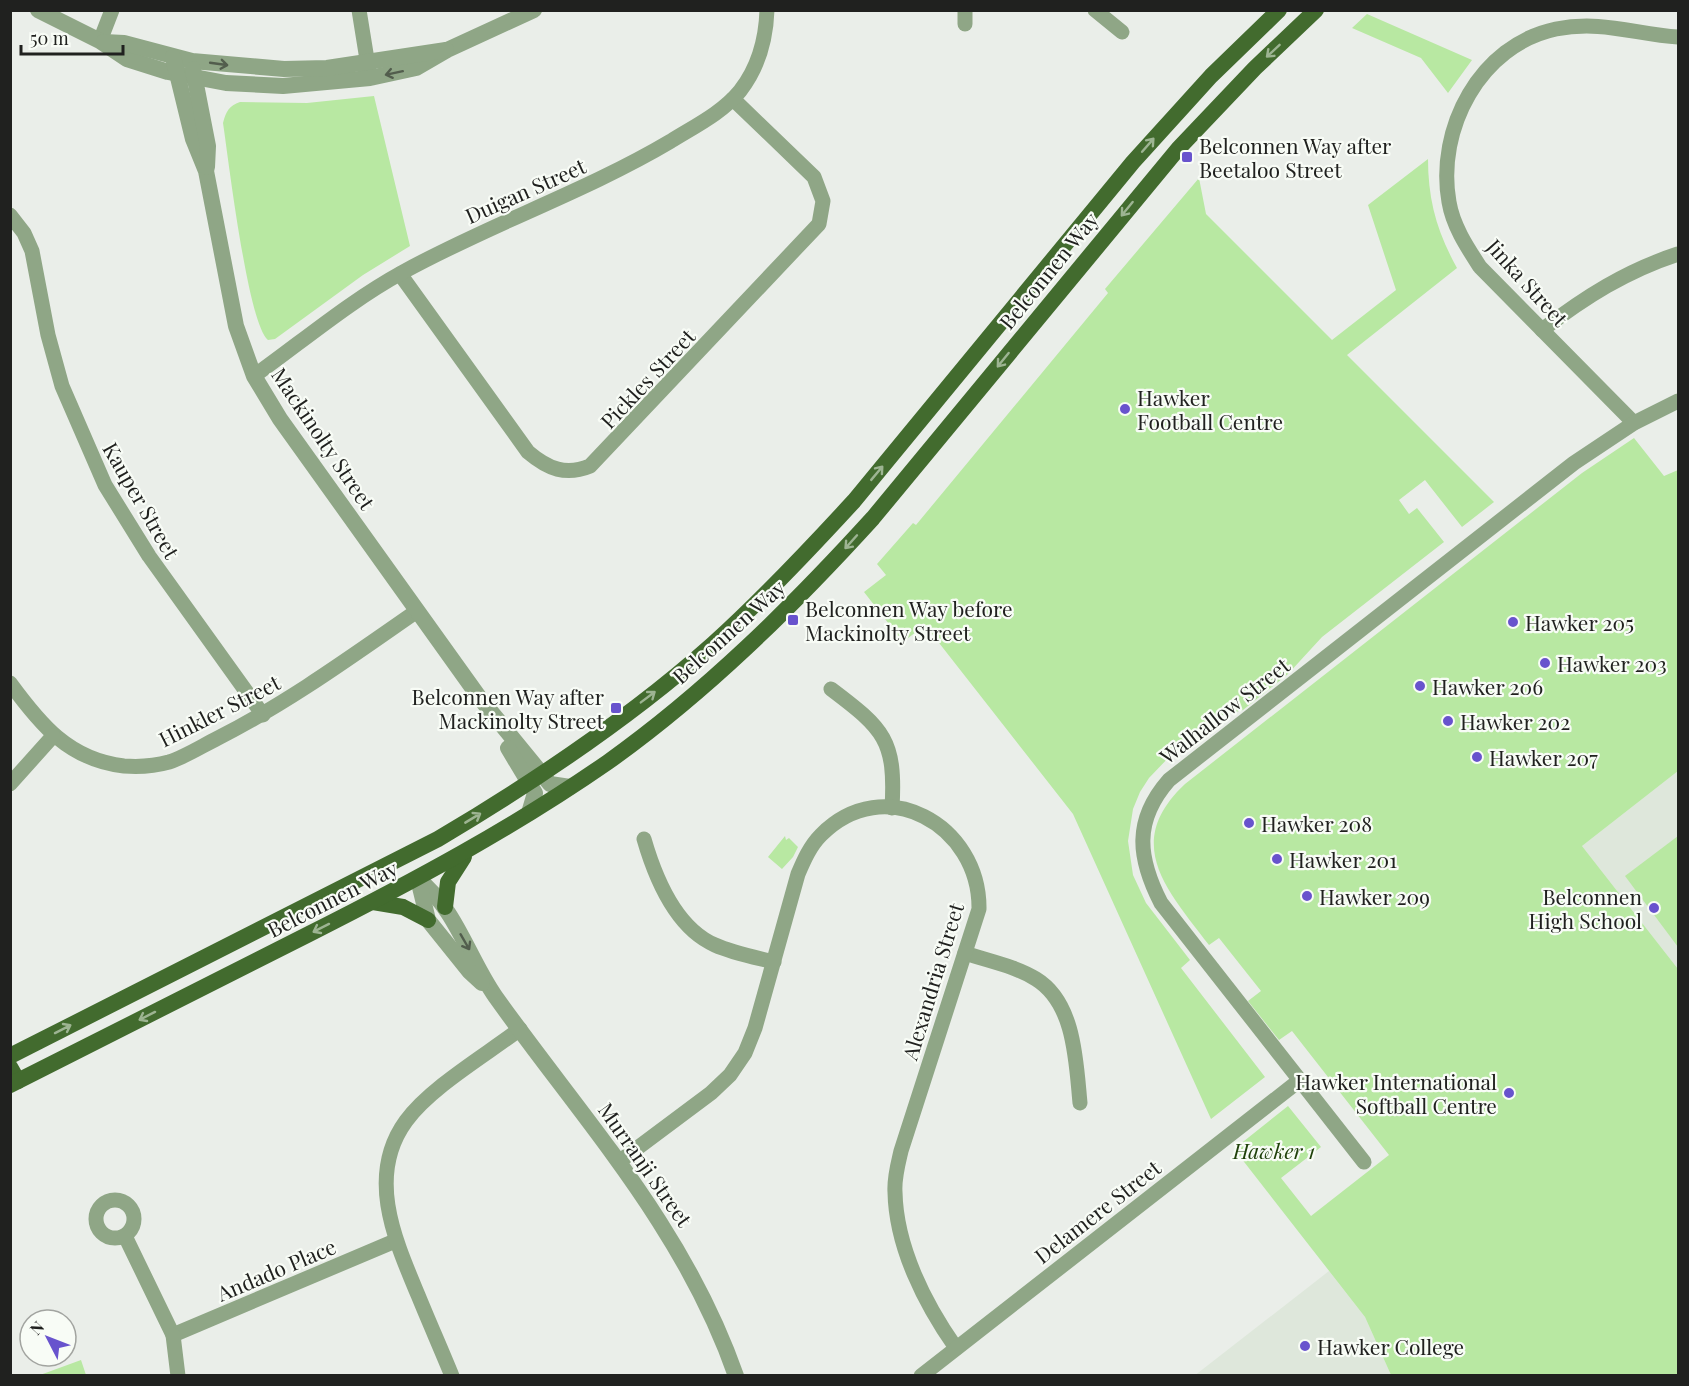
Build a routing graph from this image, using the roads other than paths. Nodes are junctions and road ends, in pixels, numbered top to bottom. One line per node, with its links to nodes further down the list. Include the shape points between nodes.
1 (39, 10): 11 (street)
2 (112, 10): 11 (street)
3 (359, 10): 14 (street)
4 (534, 10): 14 (street, via 417,68)
5 (767, 10): 18 (street, Duigan Street, via 760,53)
6 (1095, 10): 9 (street)
7 (1279, 10): 21 (main road, Belconnen Way, one-way to 7, via 1211,76)
8 (1316, 10): 22 (main road, Belconnen Way, one-way to 22, via 1198,127)
9 (1122, 32)
10 (1678, 37): 26 (street, Jinka Street, via 1610,26 1554,30 1518,45 1497,61 1465,99 1446,164 1453,217 1480,267)
11 (100, 41): 12 (street); 15 (street, via 127,59)
12 (173, 57): 13 (street); 15 (street, Mackinolty Street)
13 (192, 61): 14 (street, one-way to 14, via 284,69); 16 (street, Mackinolty Street)
14 (369, 70): 17 (street, via 306,85)
15 (178, 75): 16 (street); 20 (street, Mackinolty Street, via 193,139)
16 (195, 78): 17 (street); 19 (street, Mackinolty Street)
17 (238, 84): 19 (street, via 212,96)
18 (733, 99): 25 (street, Duigan Street, via 621,170 462,240); 25 (street, Pickles Street, via 814,177 823,201 819,224 590,466 563,471 548,467 528,452)
19 (202, 114): 20 (street, Mackinolty Street, via 208,146)
20 (206, 171): 27 (street, Mackinolty Street, via 236,326)
21 (1123, 174): 22 (main road); 30 (main road, Belconnen Way, one-way to 21)
22 (1143, 191): 31 (main road, Belconnen Way, one-way to 31)
23 (10, 215): 35 (street, Kauper Street, via 32,251 62,386 105,485 149,556)
24 (1678, 254): 26 (street, via 1641,266 1603,286)
25 (400, 274): 27 (street, Duigan Street)
26 (1542, 330): 29 (street, Jinka Street)
27 (254, 376): 32 (street, Mackinolty Street, via 280,419)
28 (1678, 401): 29 (street, Walhallow Street)
29 (1634, 423): 58 (street, Walhallow Street, via 1574,463 1169,780 1155,796 1146,815 1142,848 1150,882 1161,903)
30 (854, 501): 31 (main road); 37 (main road, Belconnen Way, one-way to 30, via 602,733 713,644)
31 (873, 518): 39 (main road, Belconnen Way, one-way to 39, via 784,612 722,670 646,733)
32 (417, 611): 35 (street, Hinkler Street); 37 (street, Mackinolty Street)
33 (10, 683): 36 (street, Hinkler Street)
34 (831, 689): 40 (street, via 879,729 894,769)
35 (263, 715): 36 (street, Hinkler Street, via 170,762 148,766 123,766 99,760)
36 (53, 736): 38 (street)
37 (536, 778): 39 (street); 41 (street); 42 (main road, Belconnen Way, one-way to 37)
38 (10, 784)
39 (570, 787): 41 (main road, Belconnen Way)
40 (892, 808): 51 (street, Alexandria Street, via 922,815 964,850 979,890 979,909); 53 (street, Alexandria Street, via 846,817 819,836 798,874)
41 (529, 813): 44 (main road, Belconnen Way)
42 (438, 839): 45 (main road, Belconnen Way); 46 (main road)
43 (644, 839): 53 (street, via 663,887 699,937 722,948)
44 (468, 852): 46 (main road, Belconnen Way); 48 (main road, via 448,882)
45 (375, 872): 46 (main road, via 400,872); 50 (main road, Belconnen Way)
46 (418, 879): 47 (main road, Belconnen Way); 48 (street, Murranji Street); 49 (street, Murranji Street)
47 (374, 902): 49 (main road, via 403,907); 52 (main road, Belconnen Way, one-way to 52)
48 (445, 907): 54 (street, Murranji Street, one-way to 54)
49 (428, 920): 54 (street, Murranji Street)
50 (247, 937): 52 (main road); 56 (main road, Belconnen Way, one-way to 50)
51 (965, 953): 59 (street, via 1018,970 1050,991 1060,1007 1074,1049); 65 (street, Alexandria Street, via 902,1151 895,1191 897,1220 906,1249 934,1317)
52 (259, 960): 57 (main road, Belconnen Way, one-way to 57)
53 (774, 962): 60 (street, Alexandria Street, via 755,1028 730,1075)
54 (494, 994): 55 (street, Murranji Street)
55 (520, 1029): 60 (street, Murranji Street); 63 (street, via 424,1101 402,1128 387,1170 386,1198)
56 (10, 1056)
57 (13, 1078)
58 (1299, 1080): 61 (street, Walhallow Street); 65 (street, Delamere Street)
59 (1080, 1103)
60 (620, 1161): 68 (street, Murranji Street, via 664,1225 695,1280)
61 (1364, 1162)
62 (125, 1236): 64 (street)
63 (395, 1241): 64 (street, Andado Place); 67 (street)
64 (173, 1335): 66 (street)
65 (956, 1348): 69 (street, Delamere Street)
66 (178, 1376)
67 (452, 1376)
68 (736, 1376)
69 (921, 1376)

